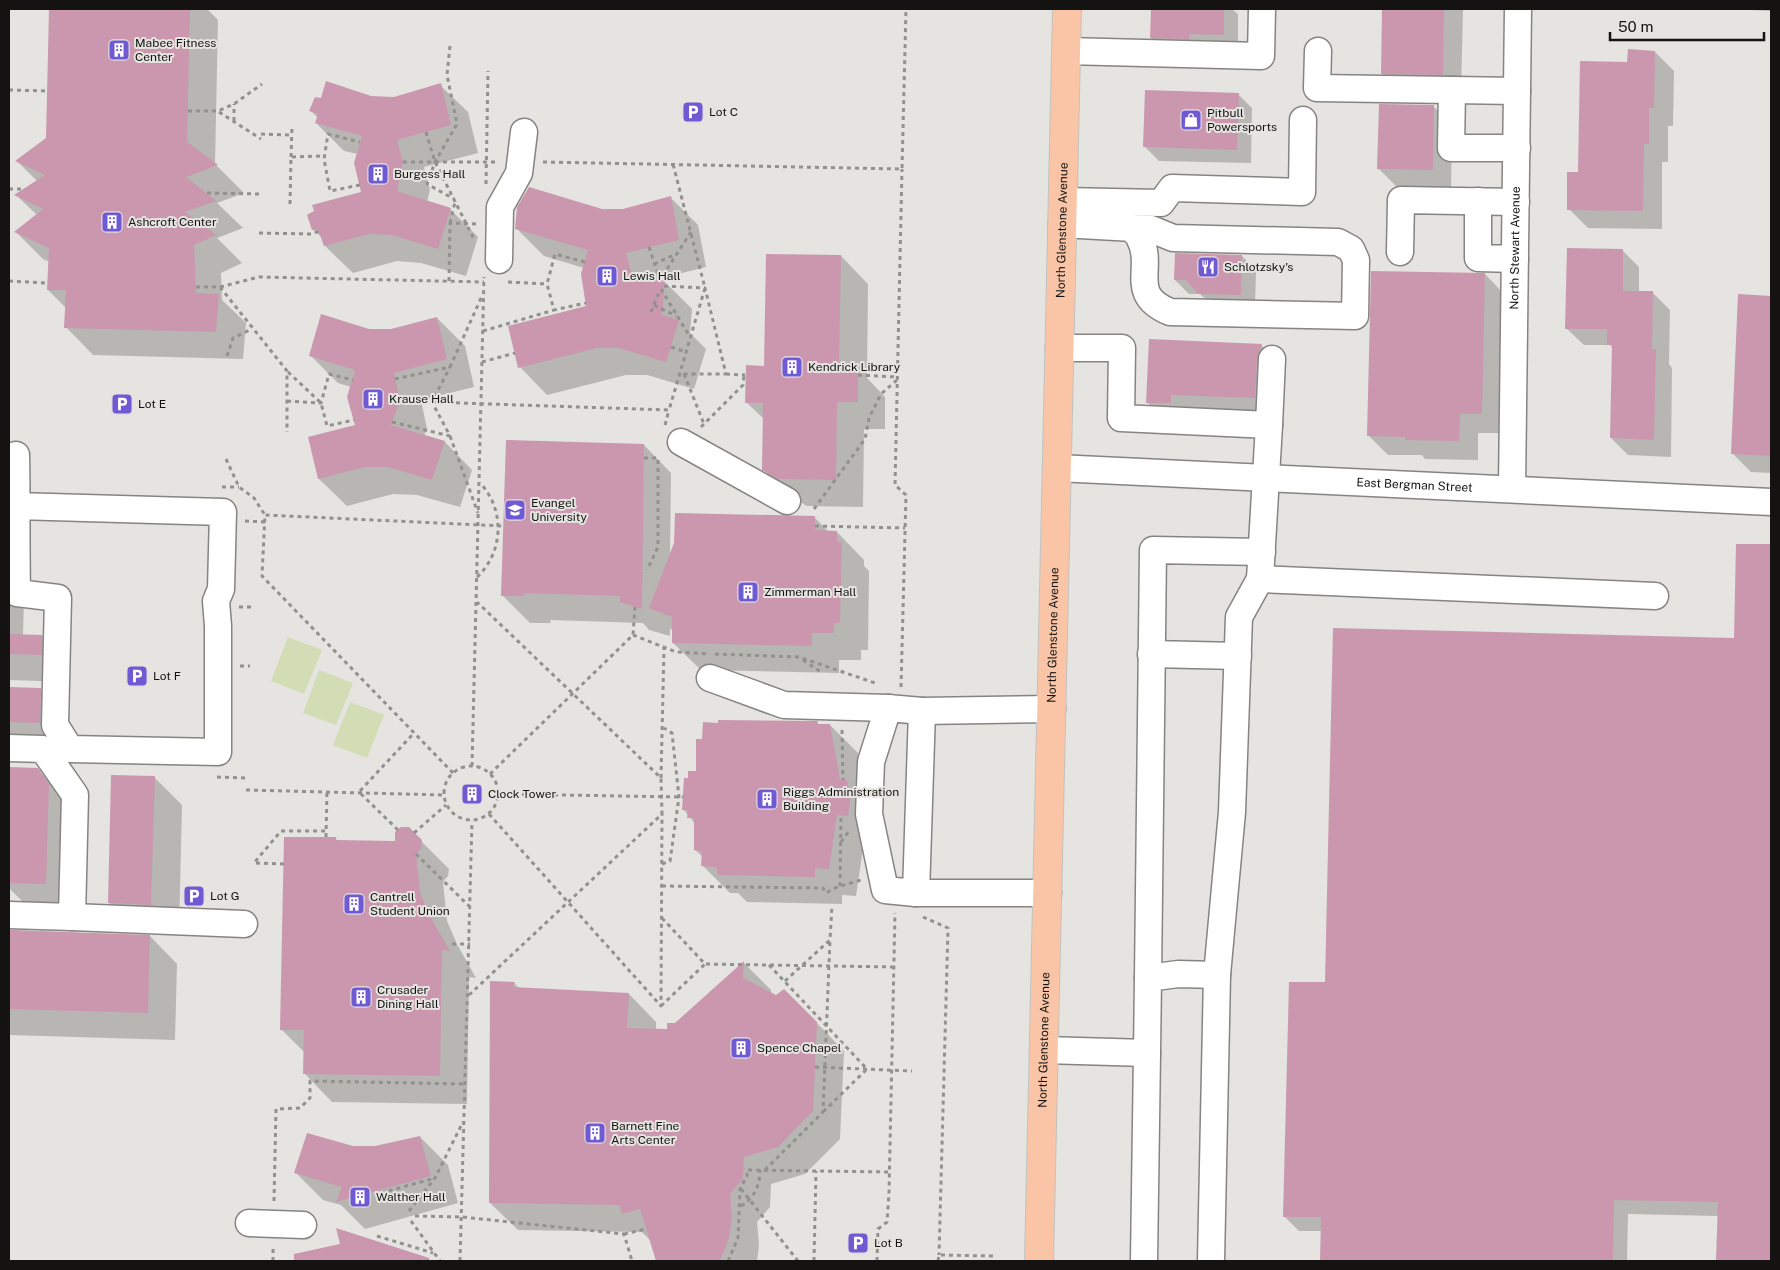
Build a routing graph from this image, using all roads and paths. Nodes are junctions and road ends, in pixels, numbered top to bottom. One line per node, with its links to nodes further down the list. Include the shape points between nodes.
1 (906, 9): 33 (path, via 902,170)
2 (1067, 9): 6 (main road, North Glenstone Avenue)
3 (1262, 9): 6 (street, via 1261,56)
4 (1518, 9): 13 (street, North Stewart Avenue)
5 (450, 46): 30 (path, via 447,75 457,124)
6 (1066, 51): 44 (main road, North Glenstone Avenue)
7 (1318, 51): 11 (street, via 1317,88)
8 (488, 71): 31 (path)
9 (262, 84): 14 (path)
10 (9, 90): 12 (path)
11 (1452, 90): 13 (street); 26 (street, via 1451,148)
12 (48, 91)
13 (1517, 91): 26 (street, North Stewart Avenue)
14 (234, 104): 16 (path); 18 (path)
15 (188, 111): 16 (path)
16 (218, 111): 18 (path)
17 (1303, 120): 44 (street, via 1302,192 1172,188 1161,203)
18 (234, 122): 24 (path)
19 (292, 127): 23 (path)
20 (426, 132): 30 (path)
21 (524, 132): 32 (street)
22 (261, 134): 23 (path)
23 (292, 135): 28 (path)
24 (261, 139)
25 (360, 142): 27 (path, via 328,134)
26 (1516, 148): 42 (street, North Stewart Avenue)
27 (324, 156): 28 (path); 34 (path, via 330,191)
28 (291, 157): 43 (path)
29 (402, 162): 30 (path)
30 (435, 162): 31 (path); 40 (path); 40 (path, via 427,184)
31 (486, 162): 32 (path); 35 (path)
32 (520, 162): 33 (path); 58 (street, via 519,173 500,207)
33 (673, 164): 50 (path)
34 (360, 185)
35 (486, 188)
36 (9, 189): 37 (path)
37 (23, 189)
38 (207, 193): 39 (path)
39 (260, 194)
40 (455, 200): 45 (path); 46 (path)
41 (1478, 201): 42 (street); 53 (street, via 1401,200); 55 (street, via 1478,258)
42 (1516, 202): 55 (street, North Stewart Avenue)
43 (290, 204)
44 (1062, 212): 48 (street); 78 (main road, North Glenstone Avenue)
45 (450, 224): 46 (path); 60 (path)
46 (466, 224): 47 (path); 58 (path)
47 (485, 224)
48 (1128, 226): 48 (street, via 1139,237 1144,252 1146,295 1156,306 1170,312 1355,316 1356,260 1351,249 1338,242 1173,238 1151,229)
49 (319, 231): 51 (path, via 312,234)
50 (691, 232): 54 (path); 67 (path)
51 (259, 233)
52 (648, 247): 57 (path)
53 (1400, 252)
54 (676, 254): 57 (path); 57 (path, via 660,280)
55 (1515, 259): 111 (street, North Stewart Avenue)
56 (585, 262): 63 (path, via 555,254)
57 (654, 264)
58 (491, 269): 61 (path); 61 (path); 63 (path)
59 (9, 281): 62 (path)
60 (449, 281): 61 (path); 66 (path, via 258,278)
61 (484, 282): 68 (path)
62 (47, 283)
63 (547, 284): 71 (path)
64 (664, 286): 67 (path)
65 (196, 287): 66 (path)
66 (220, 287): 74 (path)
67 (705, 288): 76 (path); 88 (path)
68 (484, 294): 75 (path); 84 (path)
69 (586, 303): 71 (path)
70 (654, 306): 72 (path); 73 (path); 73 (path, via 660,289)
71 (554, 310): 75 (path)
72 (651, 312)
73 (678, 317): 76 (path)
74 (252, 329): 81 (path, via 233,338); 85 (path)
75 (483, 331): 83 (path)
76 (690, 337): 79 (path)
77 (671, 347): 79 (path)
78 (1059, 348): 100 (street, via 1122,348 1121,418); 108 (main road, North Glenstone Avenue)
79 (686, 352): 86 (path)
80 (515, 353): 83 (path)
81 (226, 356)
82 (1272, 360): 100 (street)
83 (482, 362): 96 (path)
84 (450, 367): 90 (path); 95 (path)
85 (288, 371): 92 (path); 94 (path)
86 (678, 374): 87 (path); 96 (path, via 669,410)
87 (684, 374): 88 (path); 99 (path)
88 (726, 374): 99 (path, via 745,375 743,385)
89 (858, 375): 115 (path, via 898,378 881,394 869,418 865,439)
90 (395, 379)
91 (352, 380): 94 (path, via 329,374)
92 (287, 401): 94 (path); 101 (path)
93 (400, 401): 95 (path)
94 (321, 402): 97 (path, via 327,426)
95 (432, 402): 96 (path); 102 (path)
96 (481, 404): 110 (path)
97 (354, 420)
98 (392, 422): 102 (path)
99 (704, 424): 103 (path)
100 (1269, 425): 109 (street)
101 (287, 432)
102 (450, 436): 117 (path)
103 (681, 442): 106 (path); 112 (street)
104 (16, 455): 114 (street)
105 (644, 458): 106 (path)
106 (658, 458): 124 (path, via 658,547)
107 (226, 459): 116 (path, via 239,487 254,498)
108 (1057, 468): 109 (street, East Bergman Street); 139 (main road, North Glenstone Avenue)
109 (1266, 477): 111 (street, East Bergman Street); 123 (street)
110 (479, 482): 117 (path); 119 (path, via 494,502)
111 (1512, 488): 113 (street, East Bergman Street)
112 (787, 501)
113 (1771, 502)
114 (16, 506): 114 (street, via 17,593 58,598 56,725 70,749 218,752 216,601 220,589 223,512)
115 (814, 510)
116 (265, 515): 118 (path); 143 (path, via 262,576)
117 (478, 515): 118 (path)
118 (478, 525): 119 (path); 125 (path)
119 (497, 526): 120 (path); 125 (path, via 493,557)
120 (503, 526)
121 (815, 526): 122 (path)
122 (905, 528)
123 (1262, 552): 126 (street); 132 (street, via 1152,550)
124 (647, 570)
125 (477, 577): 128 (path)
126 (1260, 579): 127 (street); 133 (street, via 1239,617)
127 (1655, 596)
128 (477, 601): 137 (path); 145 (path)
129 (635, 607): 130 (path)
130 (633, 635): 131 (path); 137 (path)
131 (664, 648): 134 (path, via 676,652); 141 (path)
132 (1151, 654): 133 (street); 190 (street)
133 (1238, 656): 189 (street, via 1232,812)
134 (799, 657): 135 (path); 138 (path)
135 (821, 672)
136 (710, 678): 138 (street, via 784,705)
137 (573, 694): 147 (path); 148 (path)
138 (885, 697): 140 (street); 174 (street, via 871,762 869,814 885,890)
139 (1052, 709): 140 (street); 172 (main road, North Glenstone Avenue)
140 (922, 711): 174 (street)
141 (664, 728): 148 (path); 156 (path, via 672,733)
142 (842, 728): 149 (path)
143 (415, 733): 146 (path); 152 (path)
144 (9, 748): 178 (street, via 43,749 75,795)
145 (472, 766): 146 (path); 147 (path)
146 (453, 773): 153 (path)
147 (490, 774): 154 (path)
148 (661, 778): 155 (path)
149 (843, 780)
150 (246, 790): 151 (path)
151 (327, 792): 152 (path); 163 (path)
152 (359, 792): 153 (path); 162 (path)
153 (443, 794): 157 (path)
154 (498, 794): 155 (path); 158 (path, via 495,807)
155 (661, 797): 156 (path); 159 (path)
156 (681, 797): 168 (path, via 670,861)
157 (446, 805): 161 (path, via 455,816); 164 (path)
158 (489, 814): 161 (path); 173 (path)
159 (662, 814): 168 (path); 173 (path)
160 (841, 815): 171 (path)
161 (472, 821): 176 (path)
162 (398, 830)
163 (327, 831): 165 (path); 167 (path, via 282,831 254,863)
164 (414, 833)
165 (326, 837)
166 (416, 854): 176 (path)
167 (284, 864)
168 (662, 864): 170 (path)
169 (869, 878): 171 (path)
170 (662, 886): 171 (path, via 824,888 826,893); 179 (path)
171 (840, 886)
172 (1048, 893): 174 (street); 195 (main road, North Glenstone Avenue)
173 (568, 903): 192 (path); 193 (path)
174 (916, 903): 222 (path, via 948,928)
175 (832, 905): 181 (path)
176 (471, 907): 183 (path)
177 (9, 915): 178 (street)
178 (72, 916): 180 (street)
179 (661, 917): 184 (path); 193 (path)
180 (244, 924)
181 (830, 940): 186 (path); 187 (path)
182 (452, 944): 183 (path)
183 (470, 944): 192 (path)
184 (705, 964): 185 (path); 193 (path)
185 (769, 965): 186 (path); 191 (path)
186 (802, 965): 187 (path); 191 (path)
187 (830, 966): 188 (path); 194 (path)
188 (894, 967)
189 (1217, 975): 190 (street, via 1178,974); 234 (street)
190 (1148, 978): 196 (street)
191 (785, 981): 194 (path)
192 (469, 996): 201 (path)
193 (660, 1006)
194 (828, 1027): 198 (path); 199 (path)
195 (1044, 1050): 196 (street); 232 (main road, North Glenstone Avenue)
196 (1147, 1052): 233 (street)
197 (815, 1067): 198 (path)
198 (826, 1067): 199 (path); 202 (path)
199 (867, 1069): 200 (path); 202 (path)
200 (912, 1071)
201 (466, 1084): 203 (path); 216 (path, via 310,1081 310,1098 300,1108 276,1109)
202 (824, 1112): 204 (path)
203 (465, 1119): 207 (path); 214 (path)
204 (762, 1170): 205 (path); 208 (path, via 747,1170); 210 (path, via 758,1186)
205 (816, 1171): 206 (path); 230 (path)
206 (889, 1172)
207 (435, 1178): 209 (path); 212 (path)
208 (740, 1188): 210 (path); 211 (path)
209 (381, 1193)
210 (749, 1200): 211 (path); 229 (path)
211 (740, 1206): 228 (path, via 738,1238)
212 (409, 1211)
213 (415, 1216): 214 (path)
214 (462, 1217): 219 (path); 226 (path)
215 (411, 1221): 221 (path)
216 (261, 1223): 217 (street); 224 (path)
217 (302, 1225)
218 (646, 1228): 219 (path)
219 (624, 1234): 227 (path)
220 (377, 1236): 221 (path)
221 (433, 1253): 225 (path)
222 (938, 1255): 223 (path); 231 (path)
223 (993, 1256)
224 (273, 1261)
225 (440, 1261)
226 (460, 1261)
227 (632, 1261)
228 (728, 1261)
229 (798, 1261)
230 (814, 1261)
231 (938, 1261)
232 (1039, 1261)
233 (1144, 1261)
234 (1211, 1261)

